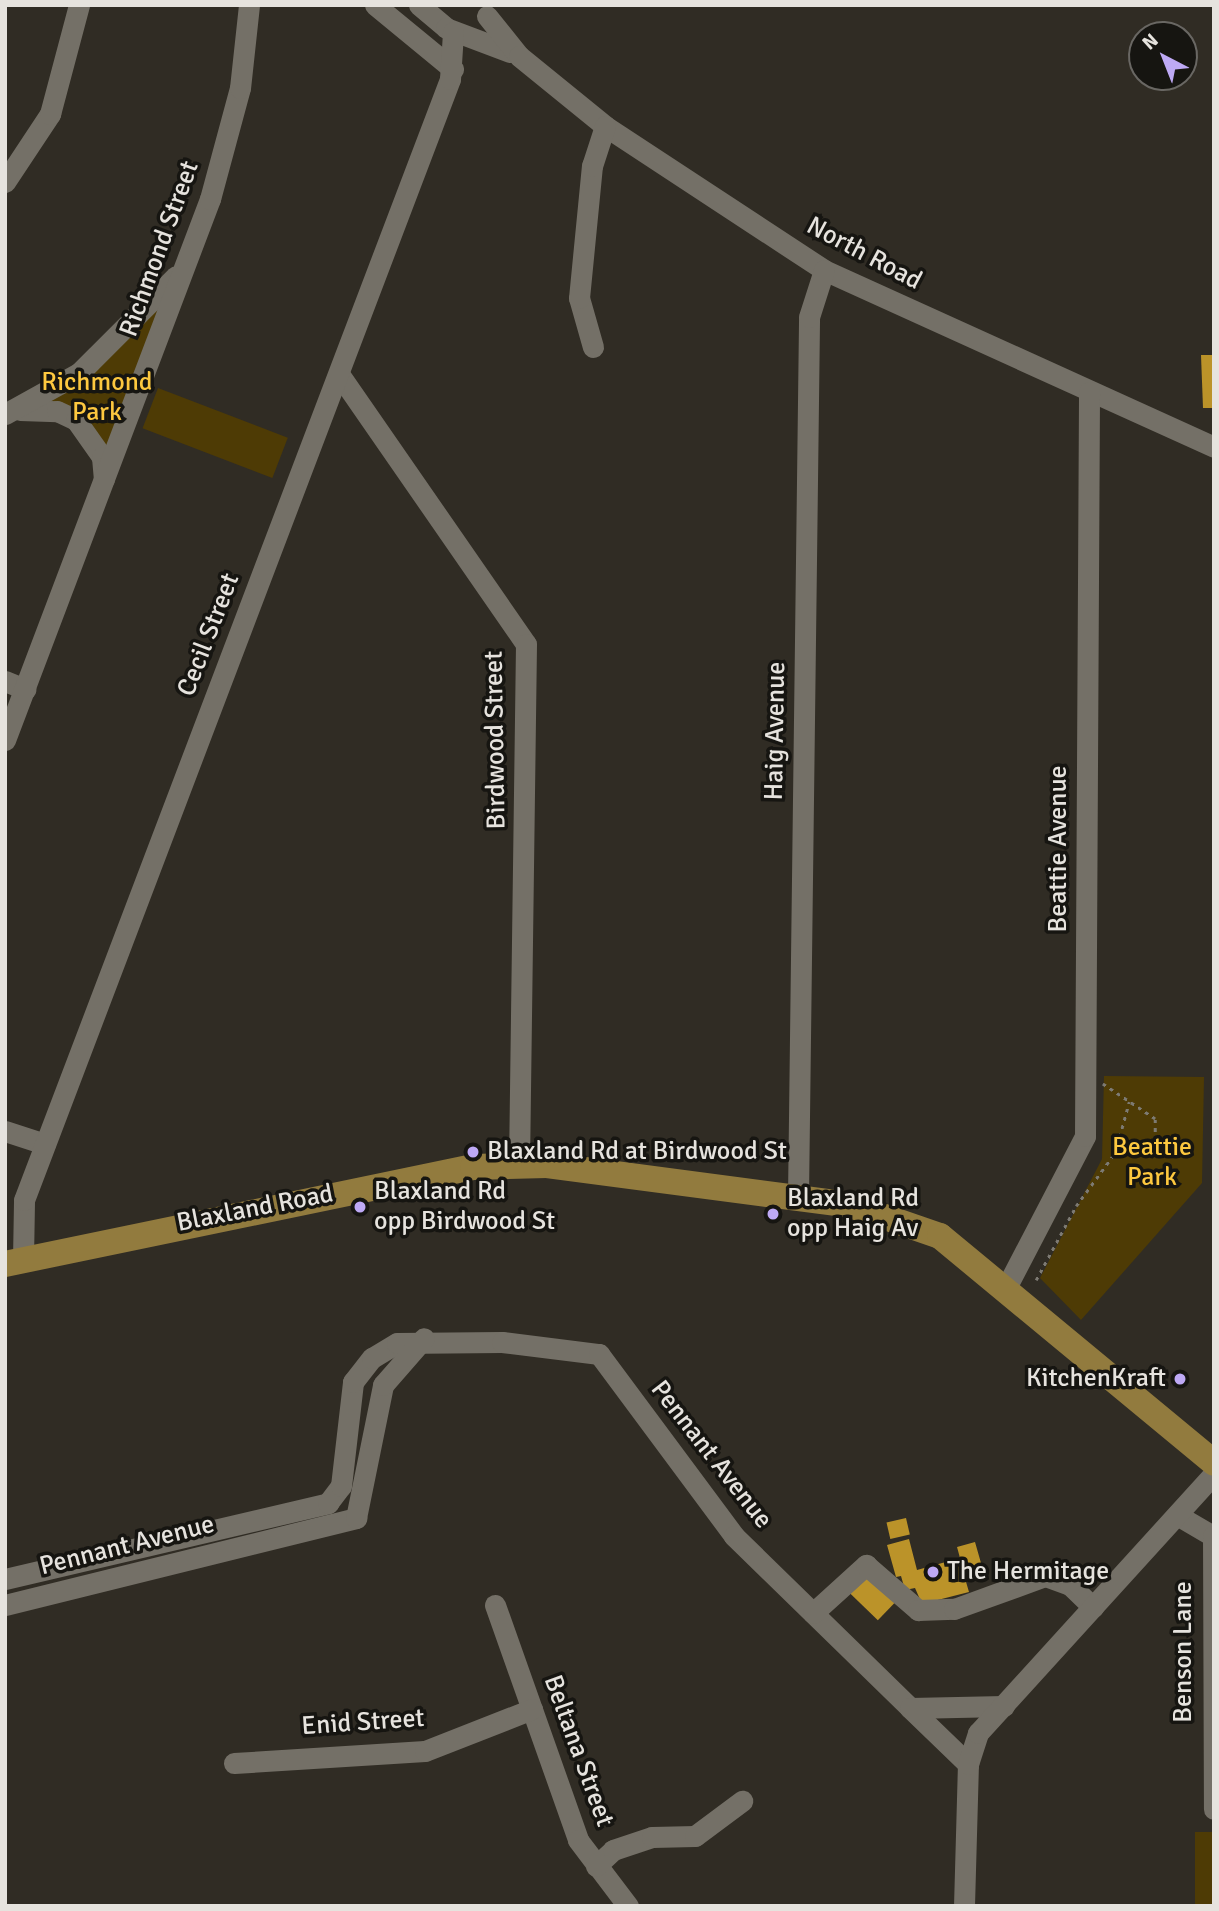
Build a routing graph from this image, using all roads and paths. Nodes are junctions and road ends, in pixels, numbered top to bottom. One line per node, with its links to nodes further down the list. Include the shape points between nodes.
1 (79, 5): 11 (street, via 50,114)
2 (249, 5): 12 (street, Richmond Street, via 230,137)
3 (375, 5): 9 (street)
4 (419, 5): 6 (street, North Road)
5 (491, 10): 6 (street, North Road); 8 (street, North Road)
6 (460, 33): 7 (street, North Road); 9 (street, Cecil Street)
7 (494, 45): 8 (street, North Road); 9 (street, via 473,51)
8 (519, 56): 10 (street, North Road)
9 (452, 74): 15 (street, Cecil Street)
10 (605, 126): 13 (street, North Road); 14 (street, via 592,166 579,298)
11 (5, 182)
12 (186, 264): 17 (street, via 113,345); 19 (street, Richmond Street)
13 (824, 270): 16 (street, North Road); 28 (street, Haig Avenue, via 809,317)
14 (593, 347)
15 (338, 374): 25 (street, Cecil Street); 27 (street, Birdwood Street, via 526,644)
16 (1089, 392): 18 (street, North Road); 22 (street, Beattie Avenue)
17 (10, 412): 19 (street, via 57,411 76,420 102,457)
18 (1214, 447)
19 (104, 483): 20 (street, Richmond Street)
20 (15, 685): 21 (street, Richmond Street)
21 (5, 740)
22 (1087, 1071): 23 (path); 32 (street, Beattie Avenue, via 1085,1136)
23 (1129, 1101): 26 (path); 26 (path, via 1155,1119 1155,1140 1142,1153)
24 (5, 1131): 25 (street)
25 (45, 1144): 29 (street, Cecil Street)
26 (1115, 1153): 31 (path, via 1076,1206)
27 (519, 1164): 28 (main road, Blaxland Road); 30 (main road, Blaxland Road, via 435,1173)
28 (798, 1197): 32 (main road, Blaxland Road, via 917,1224)
29 (13, 1222): 30 (street, Cecil Street)
30 (14, 1261)
31 (1036, 1280)
32 (1007, 1286): 34 (main road, Blaxland Road)
33 (424, 1338): 37 (street, Pennant Avenue, via 397,1343 372,1359 353,1382 341,1486 328,1503); 38 (street, Pennant Avenue, via 383,1385 356,1518); 41 (street, Pennant Avenue, via 599,1354 734,1536)
34 (1214, 1463)
35 (1214, 1474): 36 (street)
36 (1177, 1515): 40 (street); 48 (street, Benson Lane, via 1213,1536)
37 (5, 1579)
38 (5, 1605)
39 (495, 1605): 44 (street, Beltana Street)
40 (1093, 1607): 41 (street, via 1070,1586 1045,1576 954,1609 918,1610 866,1565); 42 (street)
41 (813, 1613): 43 (street, Pennant Avenue)
42 (1004, 1706): 43 (street); 46 (street, via 978,1733)
43 (910, 1708): 46 (street, Pennant Avenue)
44 (532, 1709): 45 (street, Enid Street, via 425,1751); 49 (street, Beltana Street, via 578,1840)
45 (234, 1763)
46 (968, 1764): 51 (street)
47 (742, 1801): 49 (street, via 695,1836 652,1837 613,1850)
48 (1213, 1808)
49 (596, 1866): 50 (street, Beltana Street)
50 (628, 1906)
51 (964, 1906)

